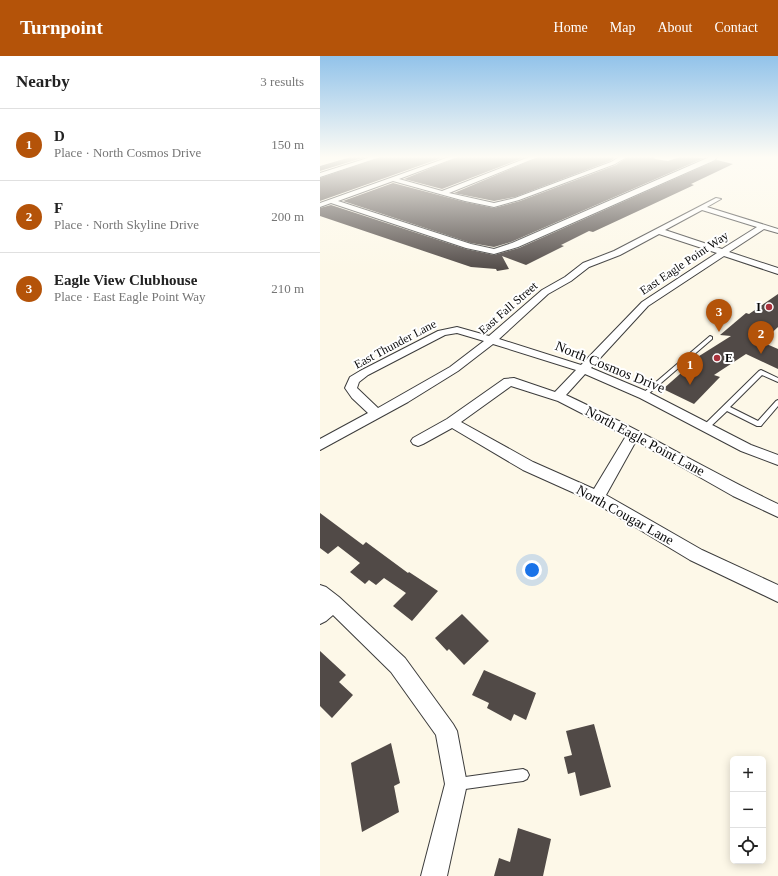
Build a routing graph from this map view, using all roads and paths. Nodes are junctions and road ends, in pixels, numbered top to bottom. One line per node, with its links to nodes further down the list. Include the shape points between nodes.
1 (350, 194): 6 (street)
2 (448, 194): 3 (street, via 494,205)
3 (530, 194)
4 (631, 194): 6 (street, via 494,252)
5 (718, 199): 8 (street, East Fall Street)
6 (331, 201): 7 (street)
7 (320, 205)
8 (702, 208): 9 (street); 11 (street, East Fall Street)
9 (763, 226): 10 (street); 12 (street, East Eagle Point Way)
10 (778, 230)
11 (659, 231): 12 (street); 15 (street, East Fall Street, via 617,254 586,265 568,280 545,292)
12 (724, 252): 13 (street); 16 (street, East Eagle Point Way, via 645,304)
13 (778, 271)
14 (710, 338): 18 (lane)
15 (491, 340): 16 (street, North Cosmos Drive); 22 (street, East Fall Street, via 440,378); 22 (street, East Thunder Lane, via 464,332 449,331 364,373 354,380 351,388)
16 (582, 369): 18 (street, North Cosmos Drive); 19 (street, East Eagle Point Way)
17 (778, 380): 21 (lane, via 761,372)
18 (644, 395): 24 (street, North Cosmos Drive)
19 (558, 396): 23 (street, North Eagle Point Lane, via 508,382); 25 (street, North Eagle Point Lane)
20 (778, 402): 21 (lane, via 759,424)
21 (726, 408): 24 (lane)
22 (378, 414): 27 (street, East Fall Street)
23 (452, 422): 26 (street); 29 (street, North Cougar Lane, via 528,466)
24 (707, 426): 28 (street, North Cosmos Drive, via 746,448)
25 (634, 434): 29 (street); 30 (street, North Eagle Point Lane, via 738,492)
26 (418, 441)
27 (320, 445)
28 (778, 460)
29 (598, 496): 31 (street, North Cougar Lane, via 696,555)
30 (778, 511)
31 (778, 594)
32 (324, 604): 34 (street, via 398,665 446,731)
33 (524, 775): 34 (lane)
34 (456, 784): 35 (street)
35 (434, 876)

